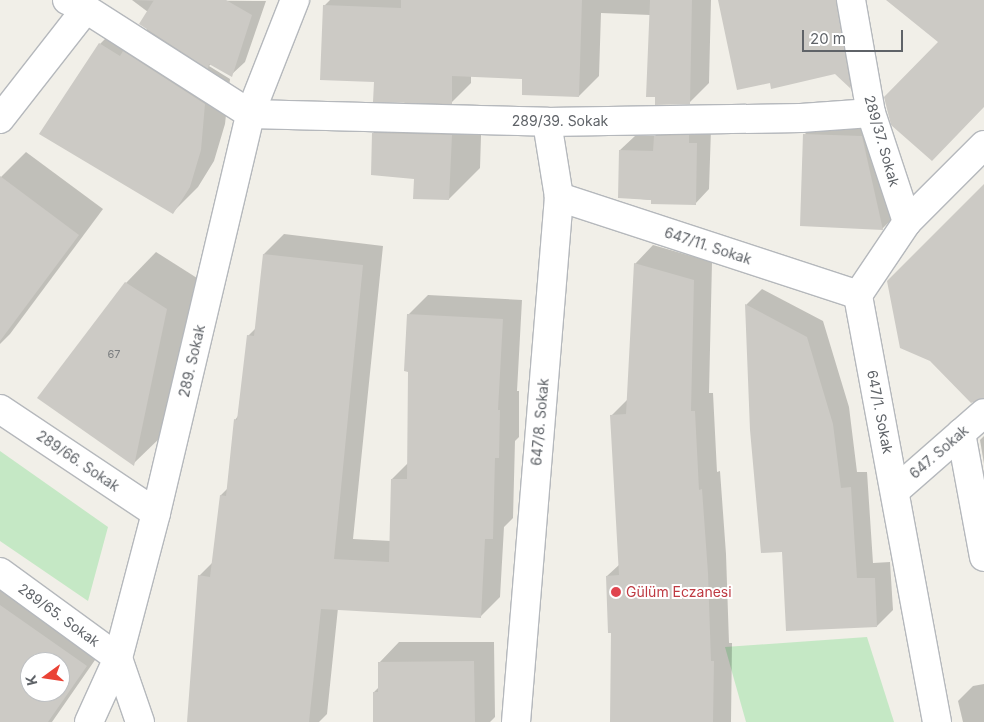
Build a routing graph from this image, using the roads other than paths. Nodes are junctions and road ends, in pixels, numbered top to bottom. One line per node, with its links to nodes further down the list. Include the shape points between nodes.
1 (852, 0): 4 (street, 289/37. Sokak)
2 (287, 3): 5 (street, 289. Sokak)
3 (76, 4): 5 (street); 6 (street)
4 (871, 113): 7 (street, 289/39. Sokak, via 800,118); 10 (street, 289/37. Sokak)
5 (250, 114): 7 (street, 289/39. Sokak); 16 (street, 289. Sokak)
6 (0, 120)
7 (547, 122): 9 (street, 647/8. Sokak)
8 (984, 145): 10 (street)
9 (559, 197): 11 (street, 647/11. Sokak); 22 (street, 647/8. Sokak)
10 (907, 222): 11 (street)
11 (858, 295): 15 (street, 647/1. Sokak)
12 (0, 409): 16 (street, 289/66. Sokak)
13 (984, 413): 14 (street, 647. Sokak)
14 (961, 434): 15 (street, 647. Sokak); 17 (street)
15 (895, 491): 23 (street, 647/1. Sokak)
16 (156, 513): 19 (street, 289. Sokak)
17 (984, 557)
18 (0, 572): 19 (street, 289/65. Sokak)
19 (118, 658): 20 (street, 289. Sokak); 21 (street)
20 (89, 722)
21 (140, 722)
22 (516, 722)
23 (936, 722)

